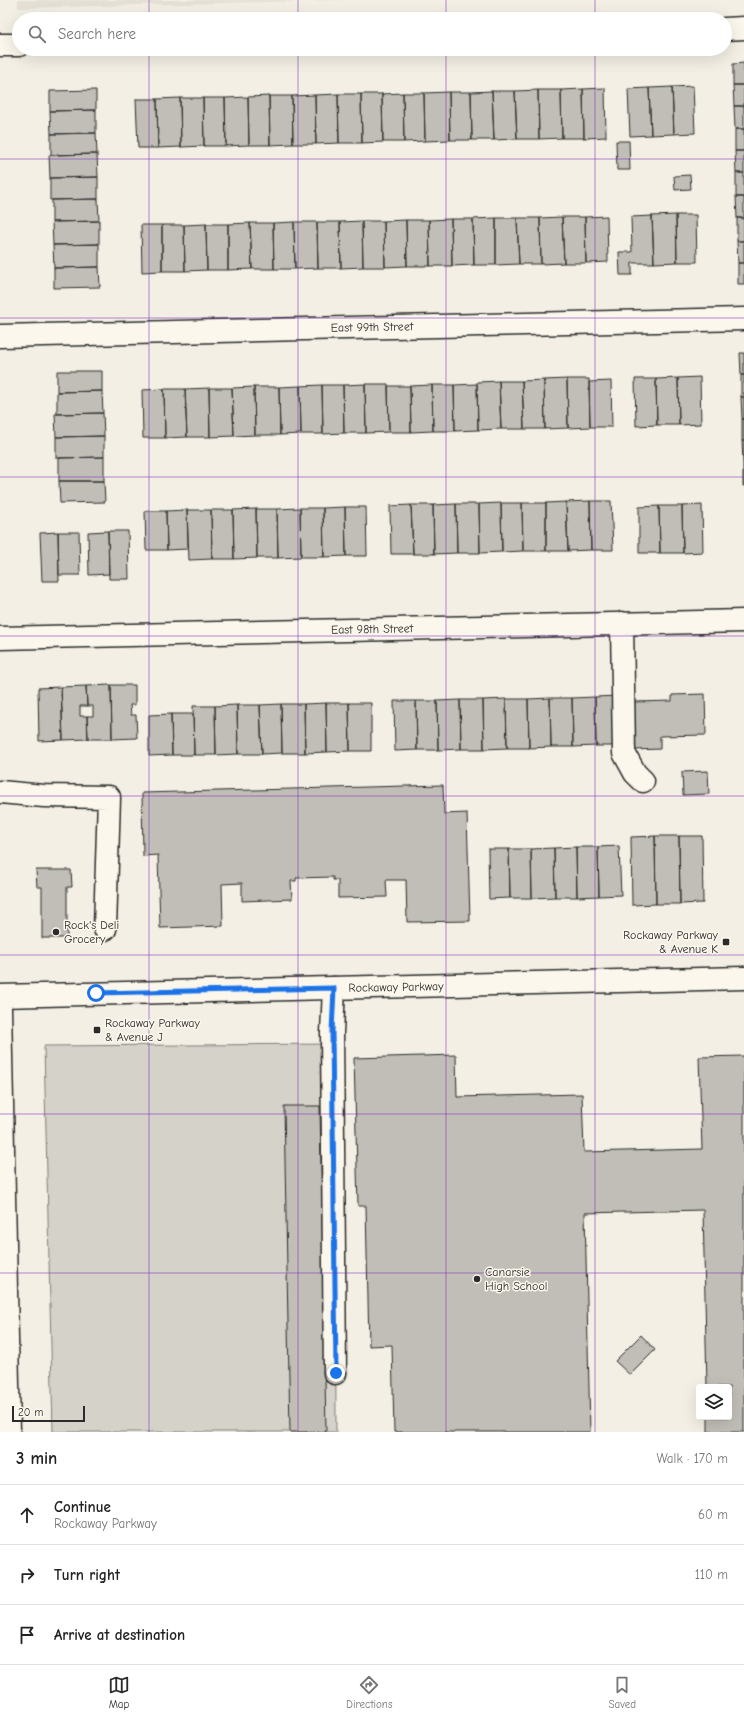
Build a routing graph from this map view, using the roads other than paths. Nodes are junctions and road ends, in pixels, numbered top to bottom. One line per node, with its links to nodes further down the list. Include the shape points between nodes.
1 (744, 28): 2 (street)
2 (732, 29)
3 (0, 45): 4 (street)
4 (12, 45)
5 (744, 319): 6 (street, East 99th Street)
6 (0, 336)
7 (744, 621): 8 (street, East 98th Street)
8 (622, 623): 9 (street, East 98th Street); 10 (street, via 624,753)
9 (0, 638)
10 (643, 781)
11 (0, 792): 12 (street, via 109,797)
12 (105, 929)
13 (744, 978): 14 (street, Rockaway Parkway)
14 (334, 988): 15 (street, Rockaway Parkway); 18 (street, via 332,1032)
15 (0, 996)
16 (0, 1008): 17 (street)
17 (3, 1319): 19 (street)
18 (336, 1373)
19 (9, 1432)

